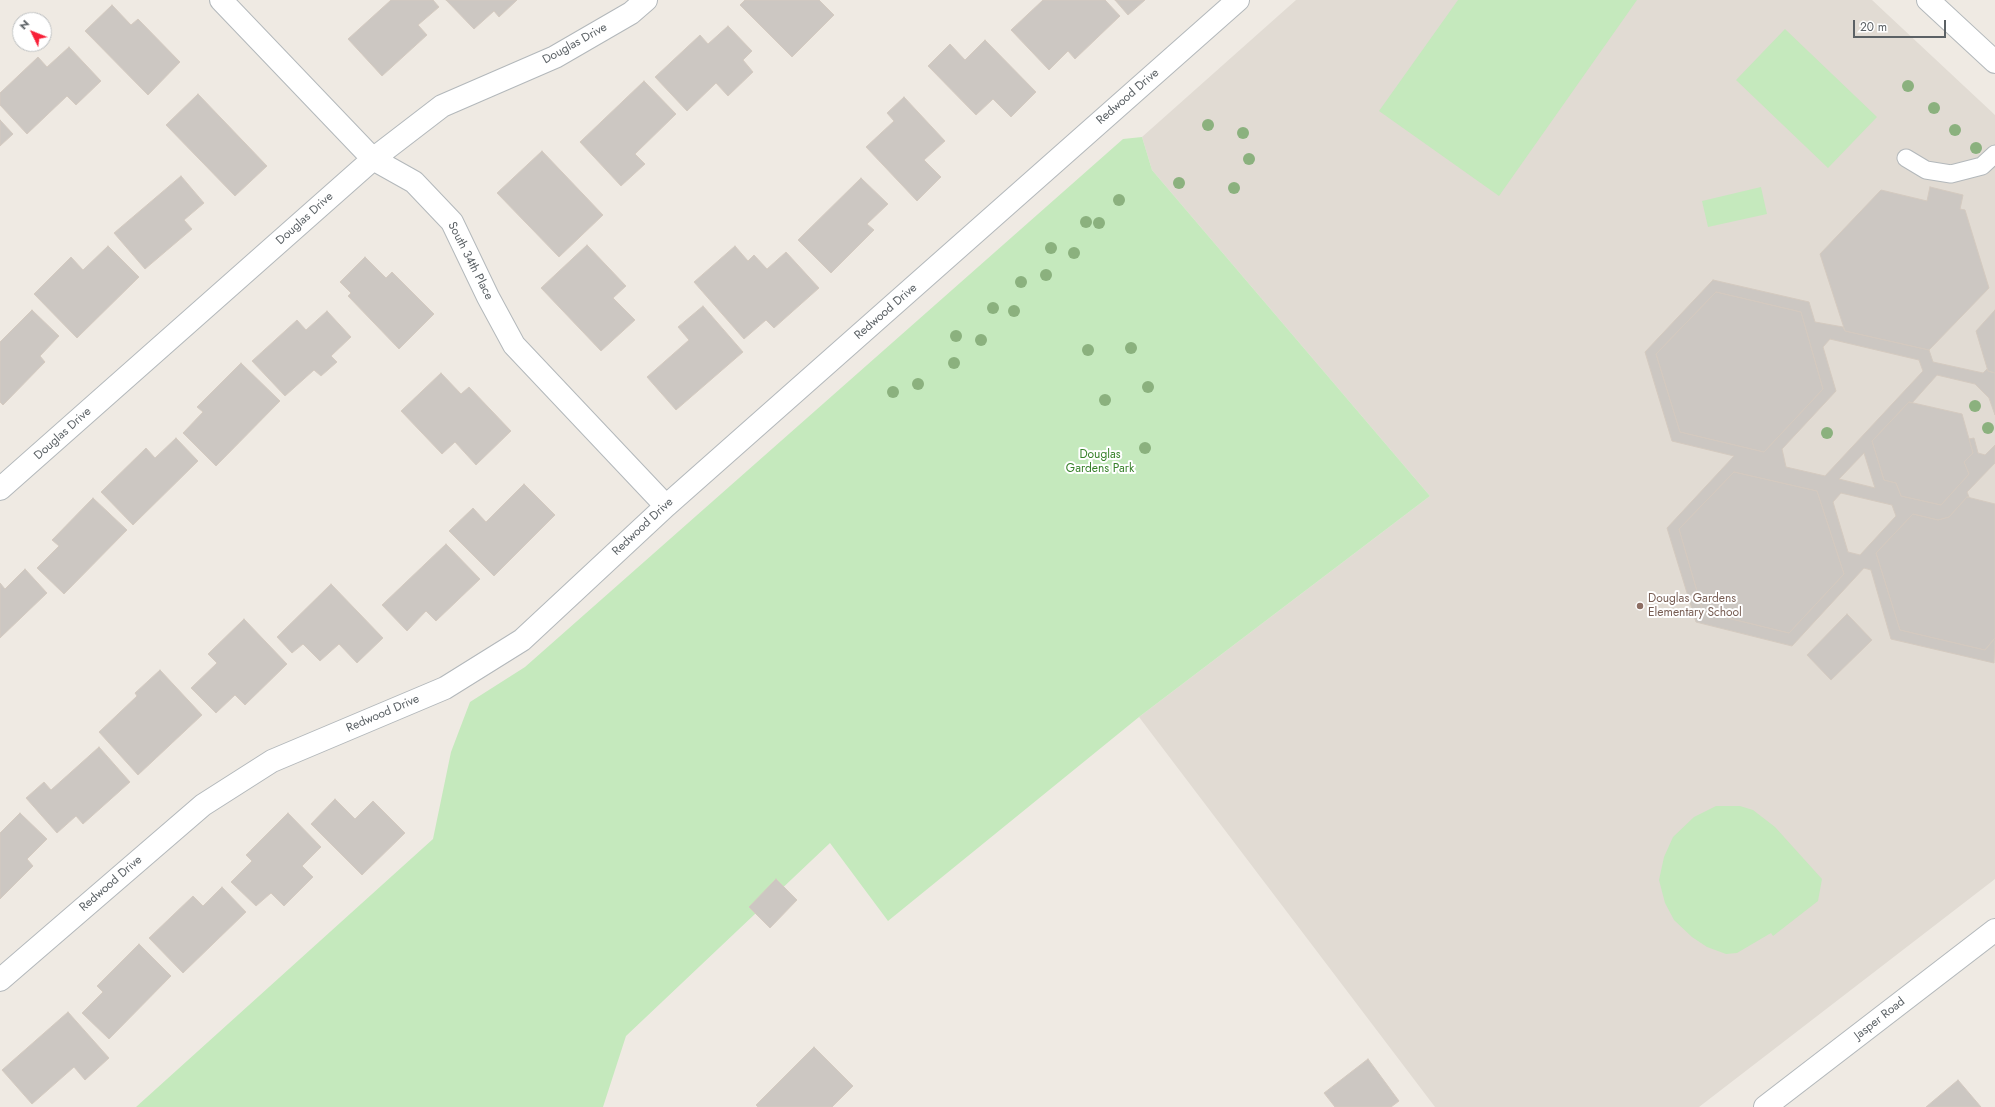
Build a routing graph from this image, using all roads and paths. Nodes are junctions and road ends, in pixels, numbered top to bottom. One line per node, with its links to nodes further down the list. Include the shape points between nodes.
1 (221, 0): 8 (street, South 34th Place)
2 (646, 0): 8 (street, Douglas Drive, via 631,13 555,57 442,106)
3 (1238, 0): 10 (street, Redwood Drive)
4 (1928, 0): 5 (street)
5 (1995, 62)
6 (1995, 154): 7 (lane, via 1982,166 1951,174 1926,170)
7 (1906, 158)
8 (373, 159): 9 (street, Douglas Drive); 10 (street, South 34th Place, via 414,182 452,222 514,345)
9 (0, 489)
10 (666, 506): 12 (street, Redwood Drive, via 522,640 445,688 272,761 203,805)
11 (1995, 930): 13 (street, Jasper Road)
12 (0, 980)
13 (1765, 1107)

